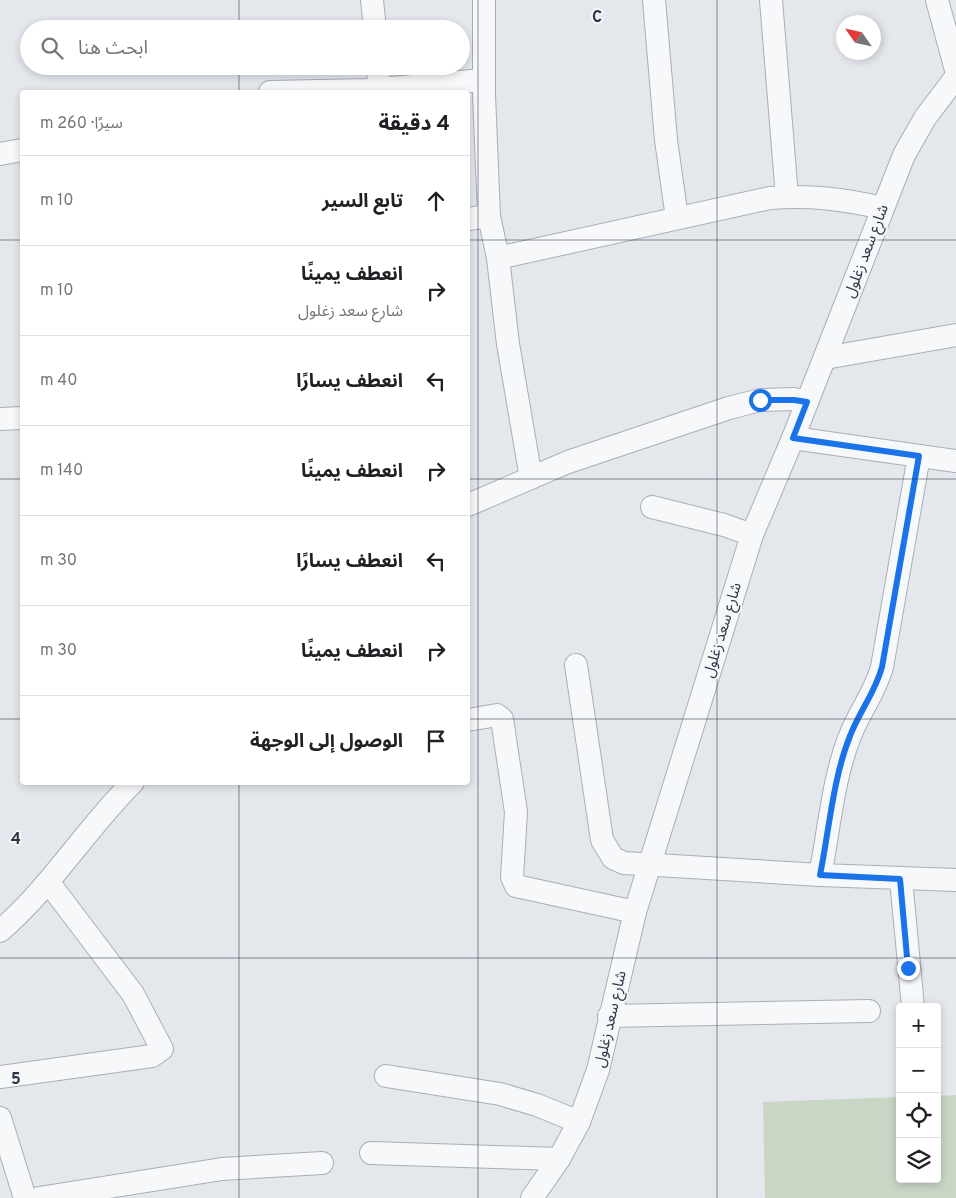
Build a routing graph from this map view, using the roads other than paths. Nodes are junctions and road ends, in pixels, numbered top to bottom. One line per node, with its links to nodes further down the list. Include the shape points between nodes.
1 (372, 0): 6 (street)
2 (484, 0): 10 (street)
3 (654, 0): 18 (street, via 666,140)
4 (770, 0): 15 (street)
5 (936, 0): 7 (street)
6 (374, 20)
7 (956, 70)
8 (378, 75): 11 (street)
9 (956, 77): 16 (street, شارع سعد زغلول, via 925,118 904,155)
10 (483, 80): 11 (street); 17 (street)
11 (379, 89): 12 (street)
12 (343, 90)
13 (20, 150): 14 (street)
14 (0, 154)
15 (787, 197): 16 (street, via 840,199); 18 (street)
16 (883, 208): 21 (street, شارع سعد زغلول)
17 (478, 217): 19 (street)
18 (677, 218): 19 (street)
19 (498, 258): 28 (street, via 508,344)
20 (956, 335): 21 (street)
21 (825, 358): 22 (street, شارع سعد زغلول)
22 (807, 402): 25 (street, شارع سعد زغلول); 28 (street, via 760,400 729,408 568,462)
23 (20, 418): 24 (street)
24 (0, 419)
25 (793, 438): 26 (street); 31 (street, شارع سعد زغلول)
26 (919, 456): 27 (street); 36 (street, via 882,667 877,687 850,735 841,762)
27 (956, 461)
28 (531, 478): 29 (street)
29 (470, 504)
30 (652, 507): 31 (street)
31 (752, 535): 35 (street, شارع سعد زغلول)
32 (576, 665): 35 (street, via 602,840 613,858 624,863)
33 (470, 720): 40 (street, via 498,715 502,719 516,812 512,877 516,886)
34 (129, 785): 39 (street)
35 (650, 863): 36 (street); 40 (street, شارع سعد زغلول)
36 (820, 875): 37 (street)
37 (900, 879): 38 (street); 42 (street)
38 (956, 880)
39 (49, 883): 41 (street); 46 (street, via 133,994 162,1049 152,1056)
40 (635, 912): 44 (street, شارع سعد زغلول)
41 (0, 930)
42 (913, 1003)
43 (869, 1011): 44 (street)
44 (609, 1016): 48 (street, شارع سعد زغلول, via 598,1070)
45 (386, 1076): 48 (street, via 500,1094)
46 (0, 1077)
47 (0, 1118): 52 (street)
48 (579, 1122): 50 (street, شارع سعد زغلول)
49 (371, 1153): 50 (street)
50 (559, 1159): 54 (street, شارع سعد زغلول)
51 (322, 1164): 53 (street, via 214,1170)
52 (25, 1198)
53 (39, 1198)
54 (532, 1198)

